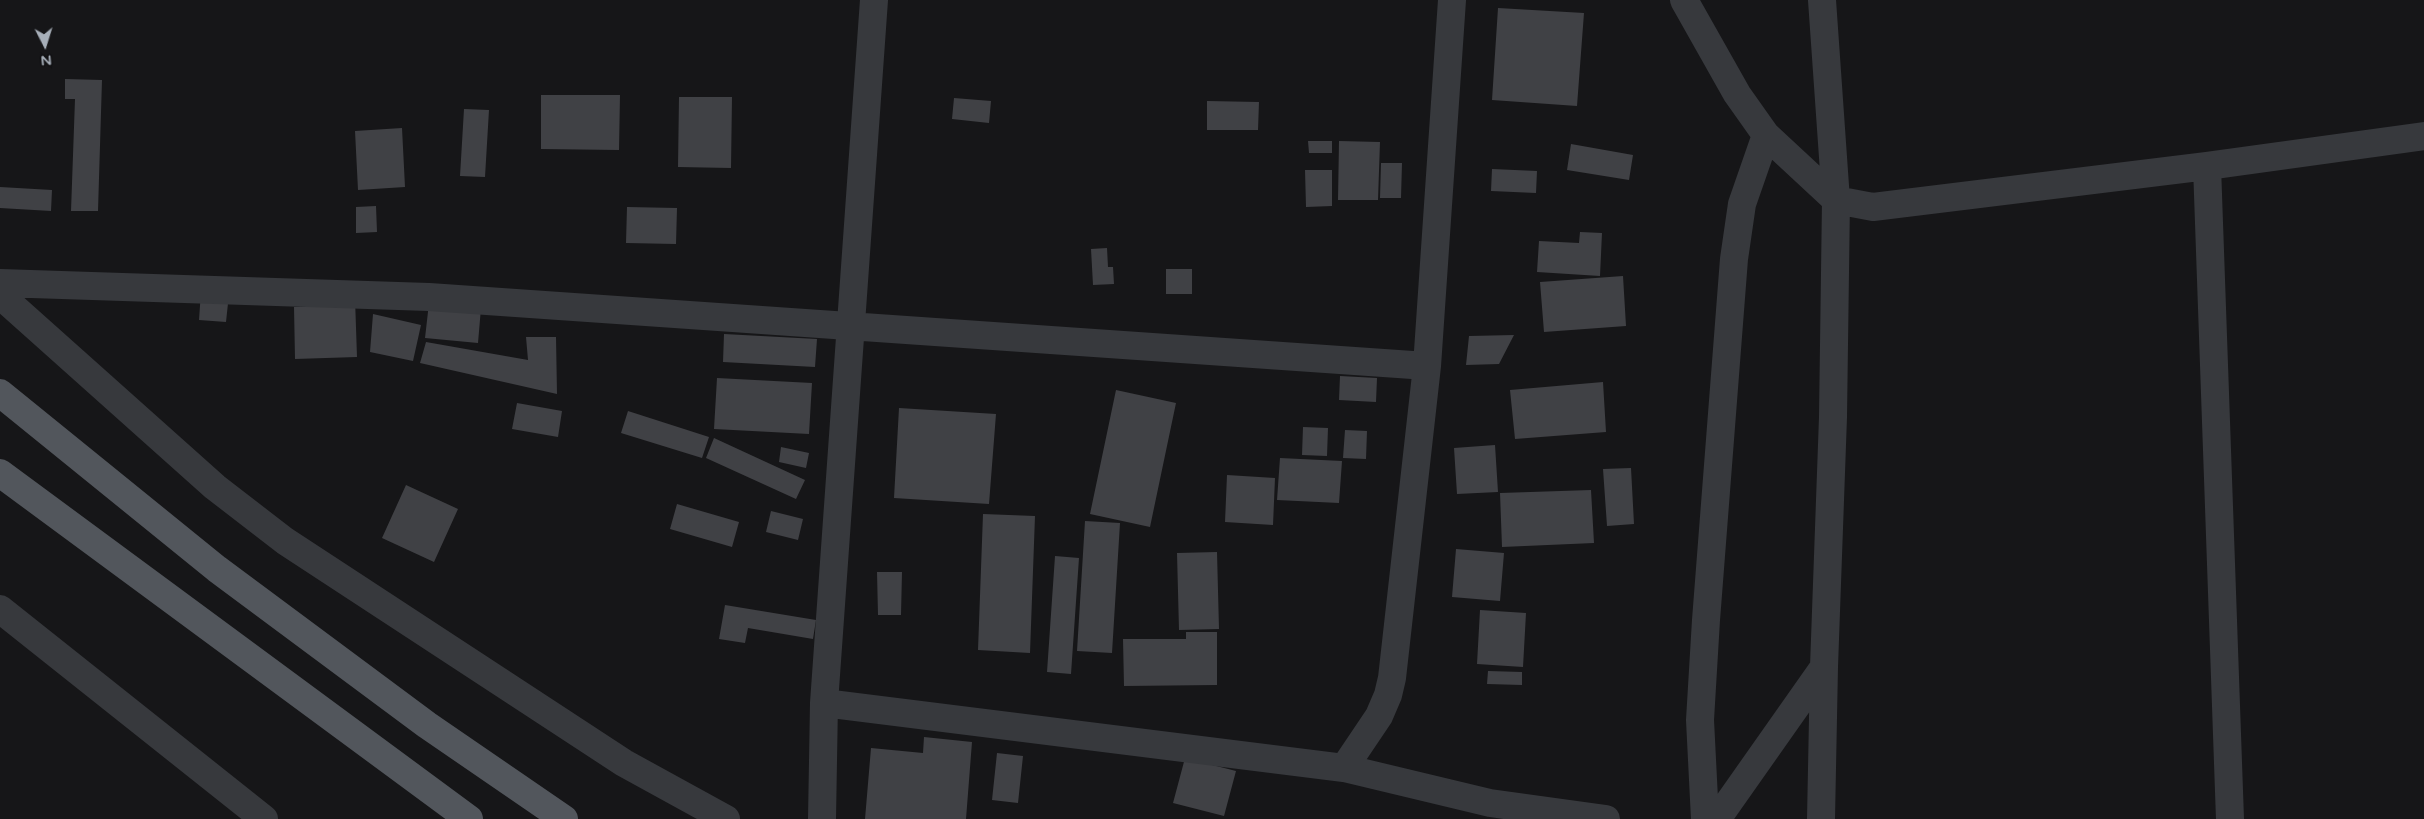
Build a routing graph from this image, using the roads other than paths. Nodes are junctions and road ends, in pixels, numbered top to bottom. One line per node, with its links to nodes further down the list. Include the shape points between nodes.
1 (874, 0): 11 (street)
2 (1452, 0): 12 (street)
3 (1684, 0): 5 (street, via 1737,94)
4 (1822, 0): 8 (street)
5 (1766, 135): 8 (street); 25 (street, via 1742,204 1734,259 1700,720)
6 (2424, 136): 7 (street)
7 (2206, 166): 8 (street, via 1903,205 1873,207); 28 (street)
8 (1836, 200): 16 (street, via 1833,417)
9 (0, 283): 11 (street, via 429,296)
10 (0, 295): 22 (street, via 214,487 285,541 624,763)
11 (850, 324): 12 (street); 17 (street)
12 (1427, 366): 18 (street, via 1392,678 1379,716)
13 (0, 393): 21 (main road, via 217,569 427,725)
14 (0, 473): 20 (main road)
15 (0, 610): 19 (street)
16 (1824, 667): 26 (street); 27 (street)
17 (824, 703): 18 (street); 23 (street)
18 (1344, 768): 24 (street, via 1490,803)
19 (264, 819)
20 (470, 819)
21 (564, 819)
22 (726, 819)
23 (822, 819)
24 (1606, 819)
25 (1705, 819)
26 (1717, 819)
27 (1821, 819)
28 (2230, 819)

